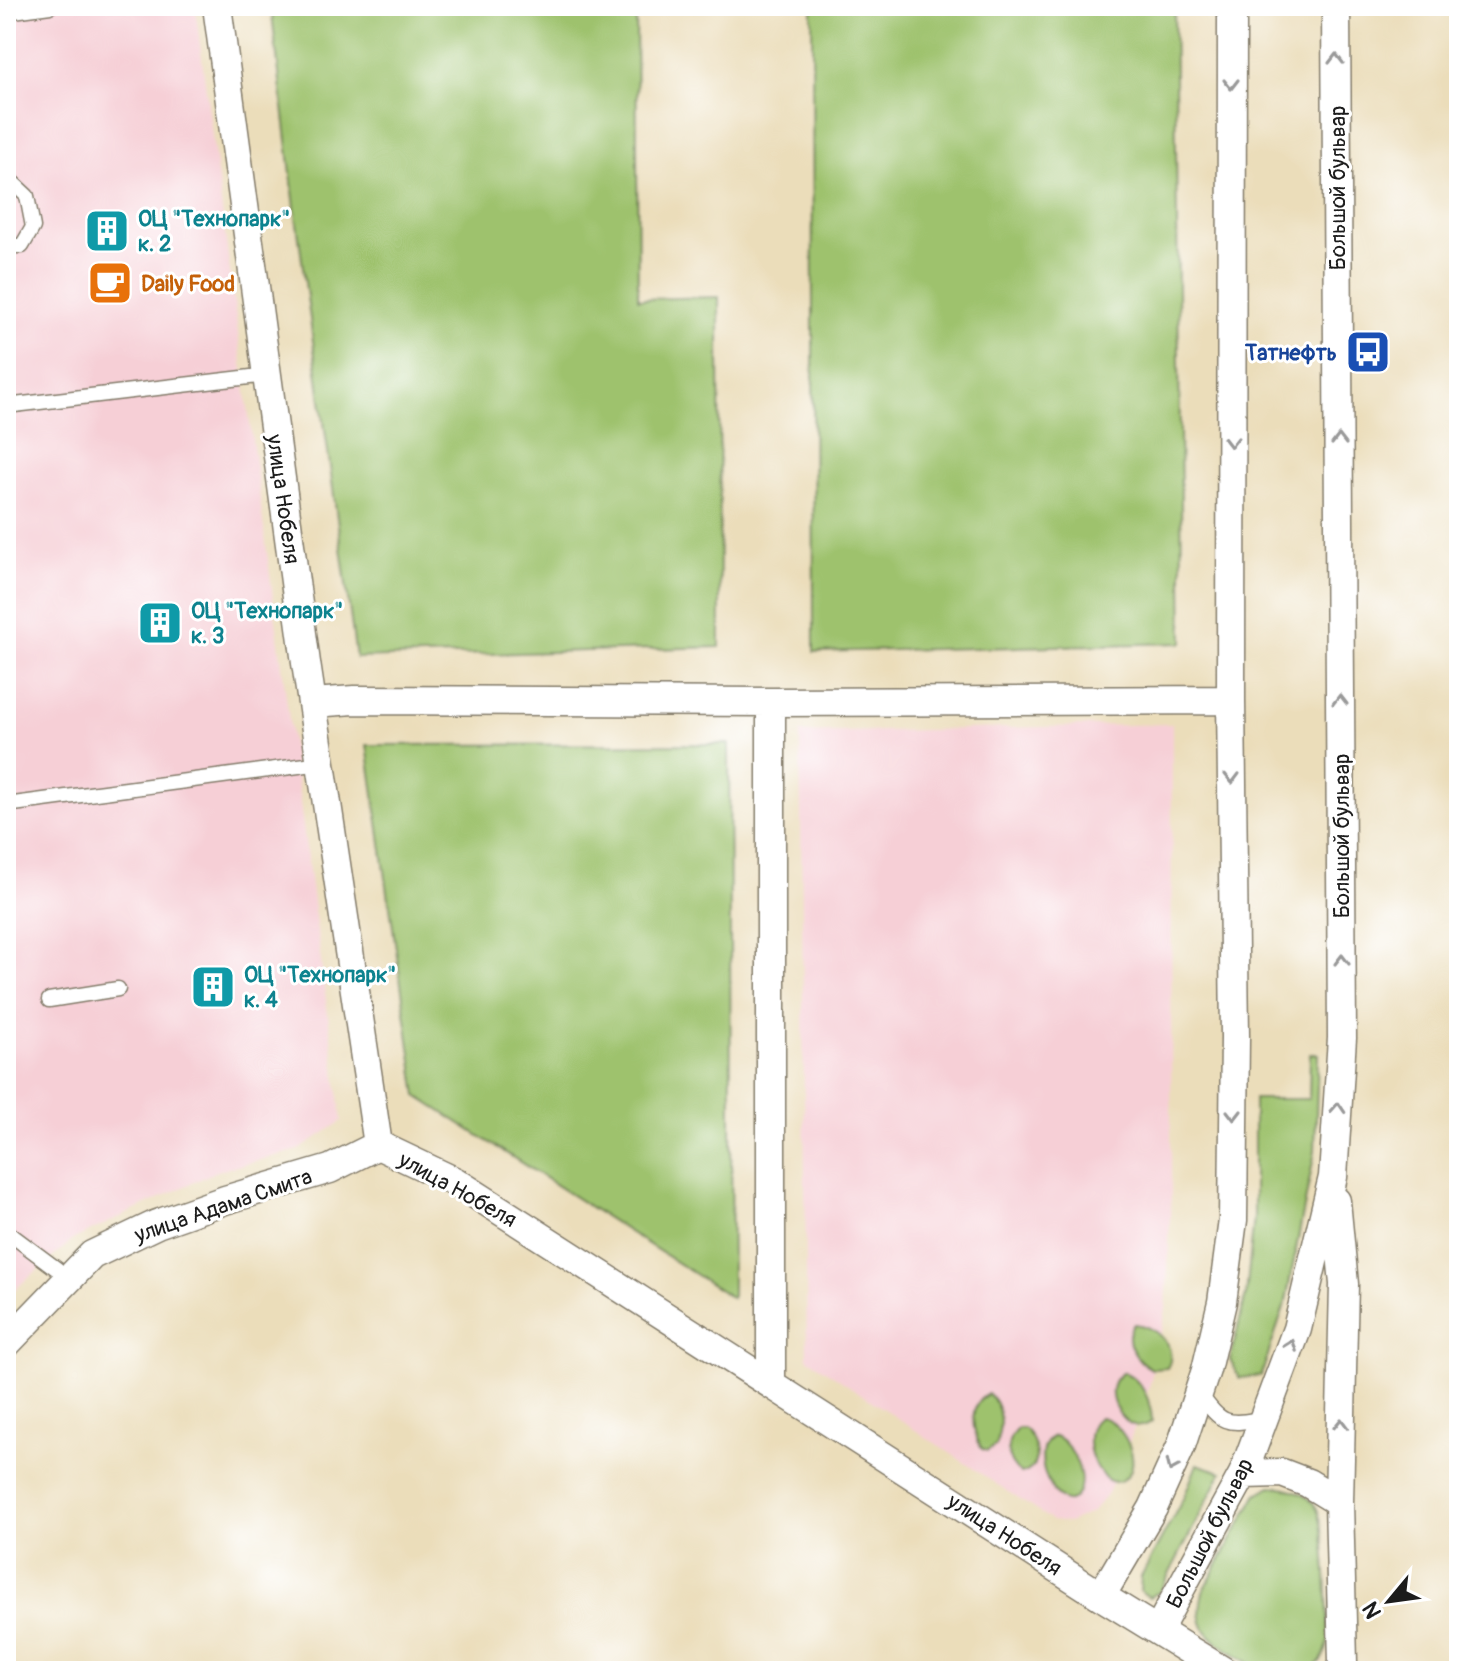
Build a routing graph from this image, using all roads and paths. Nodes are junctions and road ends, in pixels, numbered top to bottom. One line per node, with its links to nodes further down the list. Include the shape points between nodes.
1 (50, 6): 6 (lane)
2 (217, 6): 9 (street, улица Нобеля)
3 (1232, 6): 11 (street, one-way to 11)
4 (1323, 6): 5 (street)
5 (1336, 6): 19 (street, Большой бульвар, one-way to 5, via 1342,1038)
6 (6, 12)
7 (6, 182): 8 (lane, via 27,196 33,227 22,246)
8 (6, 246)
9 (267, 375): 10 (lane); 13 (street, улица Нобеля)
10 (6, 406)
11 (1231, 700): 12 (street); 24 (street, one-way to 24, via 1233,1220 1222,1302)
12 (771, 702): 13 (street); 23 (street)
13 (313, 703): 14 (street, улица Нобеля)
14 (321, 763): 15 (lane); 18 (street, улица Нобеля)
15 (6, 805)
16 (118, 989): 17 (lane)
17 (49, 1000)
18 (378, 1145): 21 (street, улица Адама Смита, via 330,1169 157,1224 92,1255); 23 (street, улица Нобеля, via 456,1182)
19 (1333, 1177): 25 (street, Большой бульвар, one-way to 19, via 1297,1329); 27 (street, one-way to 19, via 1344,1284)
20 (6, 1231): 21 (lane)
21 (69, 1278): 22 (street, улица Адама Смита)
22 (6, 1344)
23 (771, 1384): 28 (street, улица Нобеля)
24 (1199, 1392): 25 (lane, via 1216,1416 1236,1424); 28 (street, one-way to 28, via 1158,1496)
25 (1264, 1418): 26 (street, Большой бульвар)
26 (1243, 1474): 27 (street, via 1282,1473); 29 (street, Большой бульвар)
27 (1339, 1502): 30 (street)
28 (1101, 1596): 29 (street, улица Нобеля)
29 (1158, 1630): 31 (street, улица Нобеля)
30 (1348, 1668)
31 (1223, 1671)

